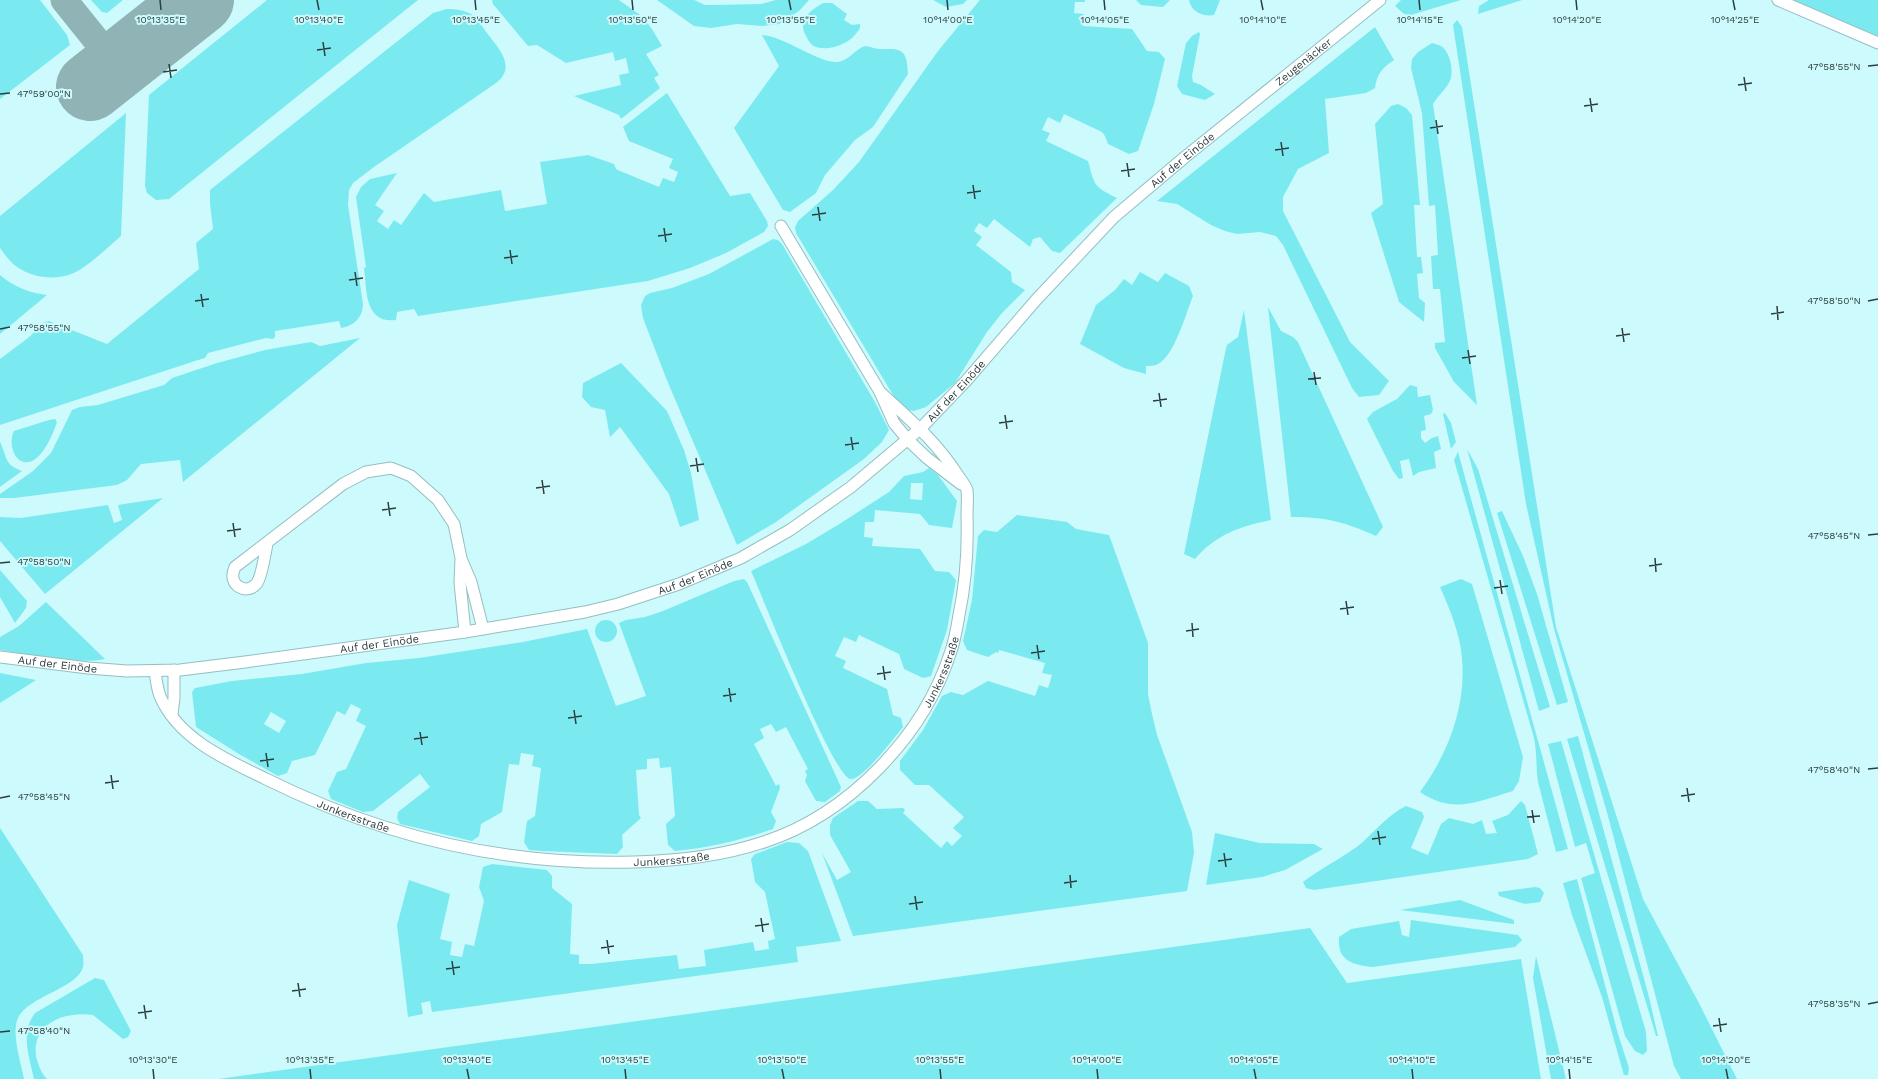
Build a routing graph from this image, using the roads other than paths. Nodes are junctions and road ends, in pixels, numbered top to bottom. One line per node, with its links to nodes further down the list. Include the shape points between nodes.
1 (1380, 0): 4 (street, Zeugenäcker)
2 (1778, 0): 3 (street)
3 (1878, 43)
4 (1228, 124): 7 (street, Auf der Einöde, via 1114,217)
5 (781, 226): 6 (street)
6 (880, 392): 7 (street); 8 (street, via 894,423)
7 (921, 428): 8 (street, Auf der Einöde); 9 (street, via 938,447)
8 (908, 440): 9 (street); 12 (street, Auf der Einöde, via 851,487 790,530 741,558 679,584 618,604)
9 (966, 488): 17 (street, Junkersstraße, via 968,542 959,616 951,652 934,692 894,754 853,793 815,819 767,841 720,854 666,861 572,862 476,852 391,830 318,805 250,772 196,740 182,729)
10 (267, 544): 11 (street, via 343,484 366,472 391,468 411,476 438,500 454,524)
11 (461, 558): 12 (street); 13 (street, via 460,583)
12 (483, 629): 13 (street, Auf der Einöde)
13 (465, 632): 15 (street, Auf der Einöde)
14 (0, 657): 16 (street, Auf der Einöde, via 88,668)
15 (174, 670): 16 (street, Auf der Einöde); 17 (street)
16 (155, 671): 17 (street, Junkersstraße, via 162,699)
17 (172, 714)

